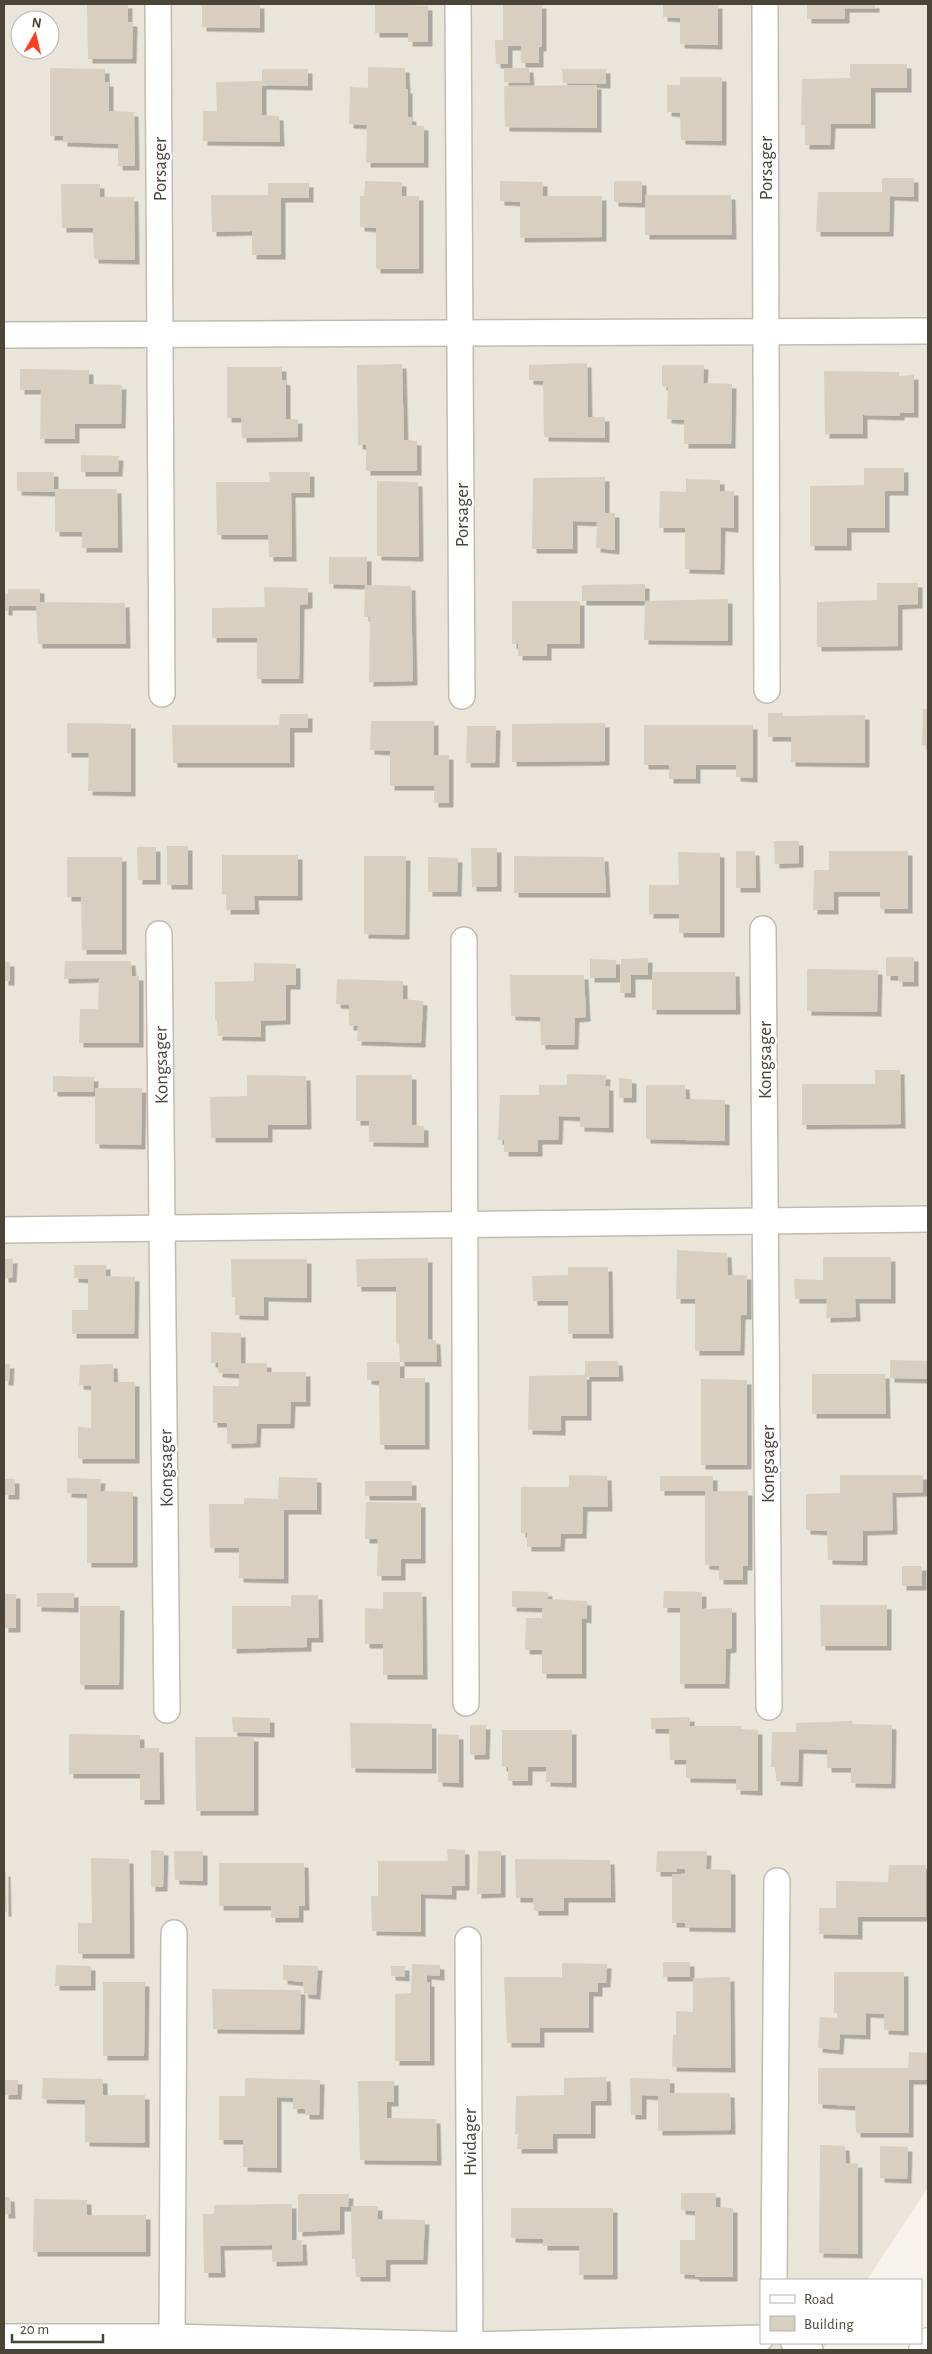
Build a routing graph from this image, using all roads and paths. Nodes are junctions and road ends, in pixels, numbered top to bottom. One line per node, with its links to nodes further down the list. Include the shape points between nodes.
1 (158, 4): 7 (street, Porsager)
2 (458, 4): 6 (street, Porsager)
3 (764, 4): 5 (street, Porsager)
4 (928, 331): 5 (street)
5 (765, 332): 6 (street); 9 (street, Porsager)
6 (460, 333): 7 (street); 11 (street, Porsager)
7 (160, 334): 8 (street); 10 (street, Porsager)
8 (4, 335)
9 (766, 690)
10 (162, 694)
11 (462, 696)
12 (763, 929): 16 (street, Kongsager)
13 (159, 934): 18 (street, Kongsager)
14 (464, 940): 17 (street)
15 (928, 1219): 16 (street)
16 (765, 1222): 17 (street); 21 (street, Kongsager)
17 (465, 1225): 18 (street); 20 (street)
18 (162, 1227): 19 (street); 22 (street, Kongsager)
19 (4, 1230)
20 (466, 1703)
21 (769, 1707)
22 (167, 1710)
23 (777, 1881): 26 (street)
24 (174, 1934): 30 (street)
25 (468, 1940): 32 (street, Hvidager)
26 (774, 2279)
27 (4, 2337): 30 (street)
28 (760, 2338): 32 (street)
29 (928, 2342): 34 (street)
30 (172, 2344): 32 (street)
31 (796, 2344): 33 (street)
32 (470, 2348)
33 (810, 2350)
34 (923, 2350)

